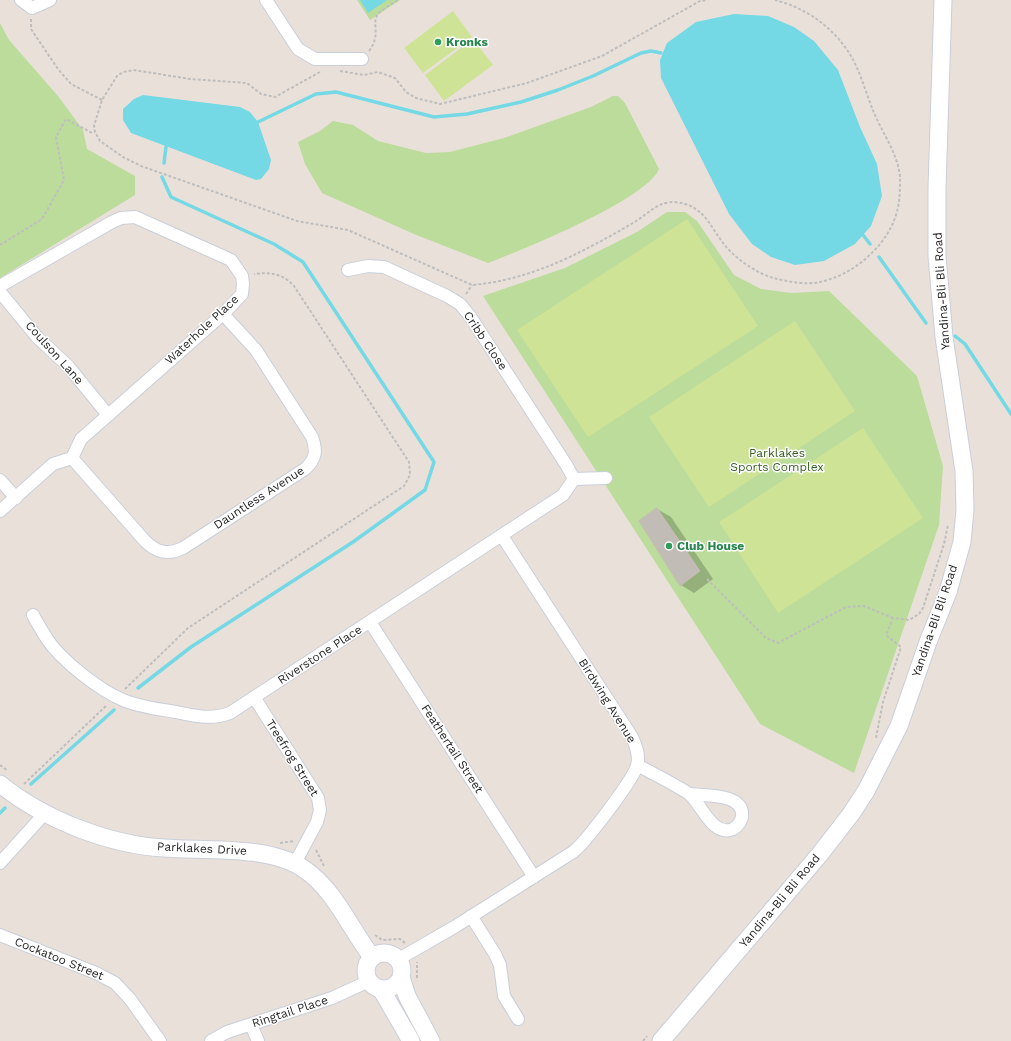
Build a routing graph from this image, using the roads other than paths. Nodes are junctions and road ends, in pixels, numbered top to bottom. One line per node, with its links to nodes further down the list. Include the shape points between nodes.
1 (22, 0): 2 (street, via 32,8)
2 (50, 0)
3 (266, 0): 5 (street, via 298,49 315,59)
4 (943, 0): 36 (main road, Yandina-Bli Bli Road, via 937,256 944,337 964,471 965,510 962,542 948,592 899,726 866,791 835,836)
5 (362, 59)
6 (348, 270): 13 (street, Cribb Close, via 368,266 384,267 460,304)
7 (0, 286): 9 (street, Waterhole Place, via 112,222 135,217 231,260 242,276 242,294)
8 (0, 292): 10 (street, Coulson Lane, via 37,337 68,366)
9 (223, 314): 10 (street, Waterhole Place); 11 (street, Dauntless Avenue, via 256,350 312,437 316,454 305,469 184,548 167,553 158,551 145,541)
10 (108, 415): 11 (street, Waterhole Place, via 81,438)
11 (72, 458): 15 (street, via 53,464)
12 (606, 478): 13 (street)
13 (574, 479): 17 (street, Riverstone Place, via 563,495)
14 (0, 480): 15 (street)
15 (16, 498): 16 (street)
16 (0, 511)
17 (502, 536): 19 (street, Riverstone Place); 21 (street, Birdwing Avenue, via 632,737 636,746)
18 (32, 615): 20 (street, Riverstone Place, via 47,640 66,658 95,682 123,700 214,718 230,713)
19 (370, 622): 20 (street, Riverstone Place); 27 (street, Feathertail Street)
20 (254, 697): 26 (street, Treefrog Street, via 318,798 320,810 317,822)
21 (637, 765): 23 (street); 27 (street, via 630,779 579,848)
22 (5, 778): 24 (main road, Parklakes Drive)
23 (690, 794)
24 (45, 813): 25 (street); 26 (main road, Parklakes Drive, via 95,833 133,844 162,848 255,852)
25 (0, 863)
26 (294, 863): 31 (main road, Parklakes Drive, via 317,880 329,893)
27 (534, 877): 28 (street)
28 (471, 916): 30 (street); 34 (street, via 495,954 500,965 504,996)
29 (0, 935): 37 (street, Cockatoo Street, via 115,983 130,999)
30 (404, 955): 31 (main road, via 384,953); 32 (main road)
31 (372, 957): 33 (main road, via 366,970)
32 (400, 977): 33 (main road, via 391,987); 41 (main road)
33 (375, 985): 35 (street, Ringtail Place); 40 (main road)
34 (518, 1019)
35 (250, 1025): 38 (street, Ringtail Place, via 227,1032); 39 (street)
36 (655, 1038)
37 (160, 1041)
38 (211, 1041)
39 (258, 1041)
40 (411, 1041)
41 (431, 1041)

